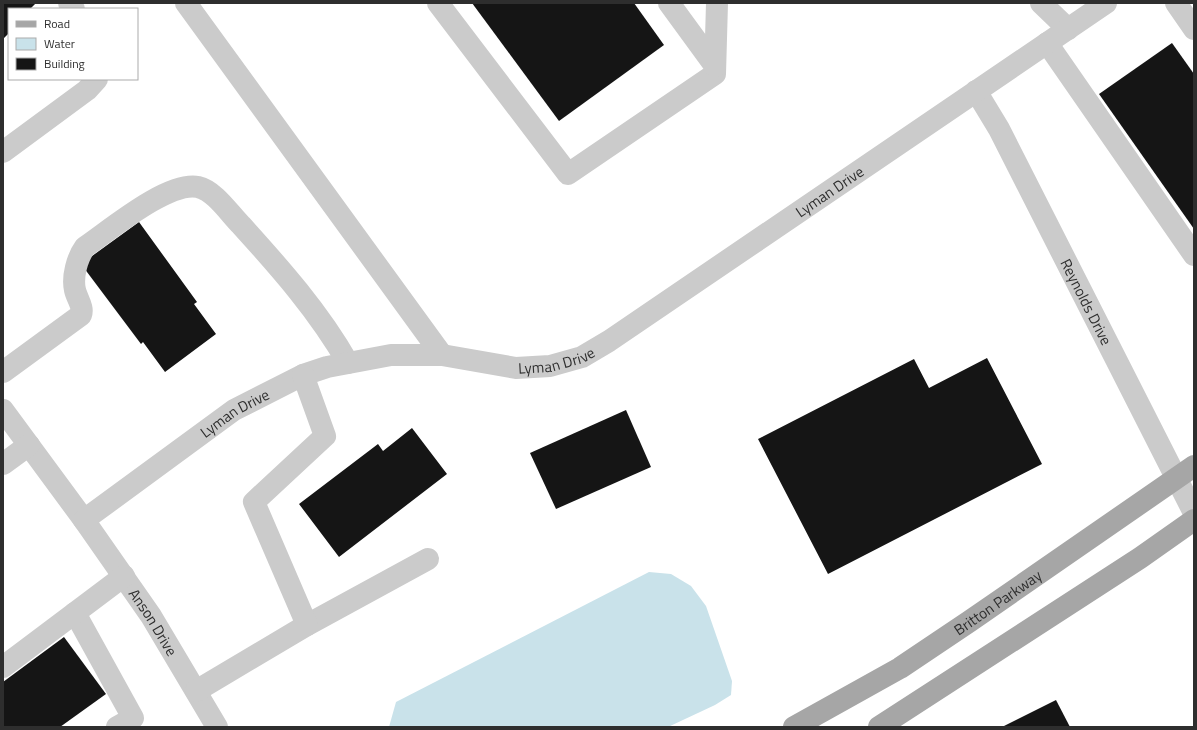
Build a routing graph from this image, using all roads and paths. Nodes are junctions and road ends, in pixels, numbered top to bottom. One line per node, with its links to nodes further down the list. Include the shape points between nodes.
1 (186, 3): 16 (street)
2 (438, 3): 11 (street, via 568,174 715,74)
3 (669, 3): 11 (street)
4 (718, 3): 11 (street)
5 (1041, 3): 8 (street)
6 (1106, 3): 8 (street, Lyman Drive)
7 (1176, 3): 9 (street)
8 (1068, 29): 10 (street, Lyman Drive)
9 (1194, 29)
10 (1048, 43): 13 (street, Lyman Drive); 15 (street)
11 (715, 66)
12 (97, 80): 14 (street)
13 (976, 91): 16 (street, Lyman Drive, via 582,357 550,366 516,368); 23 (street, Reynolds Drive)
14 (3, 152)
15 (1194, 255)
16 (442, 355): 17 (street, Lyman Drive, via 391,355)
17 (348, 363): 18 (street, via 335,341 283,271 214,196 199,187 181,188 151,201 85,247 79,255 75,289 81,315); 19 (street, Lyman Drive)
18 (3, 372)
19 (302, 375): 25 (street, Lyman Drive, via 234,410); 30 (street, via 325,436 254,502)
20 (3, 410): 21 (street)
21 (29, 445): 22 (street); 25 (street)
22 (3, 464)
23 (1186, 472): 24 (street, Reynolds Drive); 35 (main road, Britton Parkway, via 900,668)
24 (1194, 513)
25 (84, 520): 28 (street, Anson Drive)
26 (1194, 520): 36 (main road, via 1140,558)
27 (428, 559): 30 (street)
28 (124, 576): 29 (street); 32 (street, Anson Drive)
29 (75, 613): 31 (street); 33 (street, via 132,718)
30 (307, 625): 32 (street)
31 (3, 667)
32 (196, 691): 34 (street, Anson Drive)
33 (117, 727)
34 (217, 727)
35 (794, 727)
36 (879, 727)

